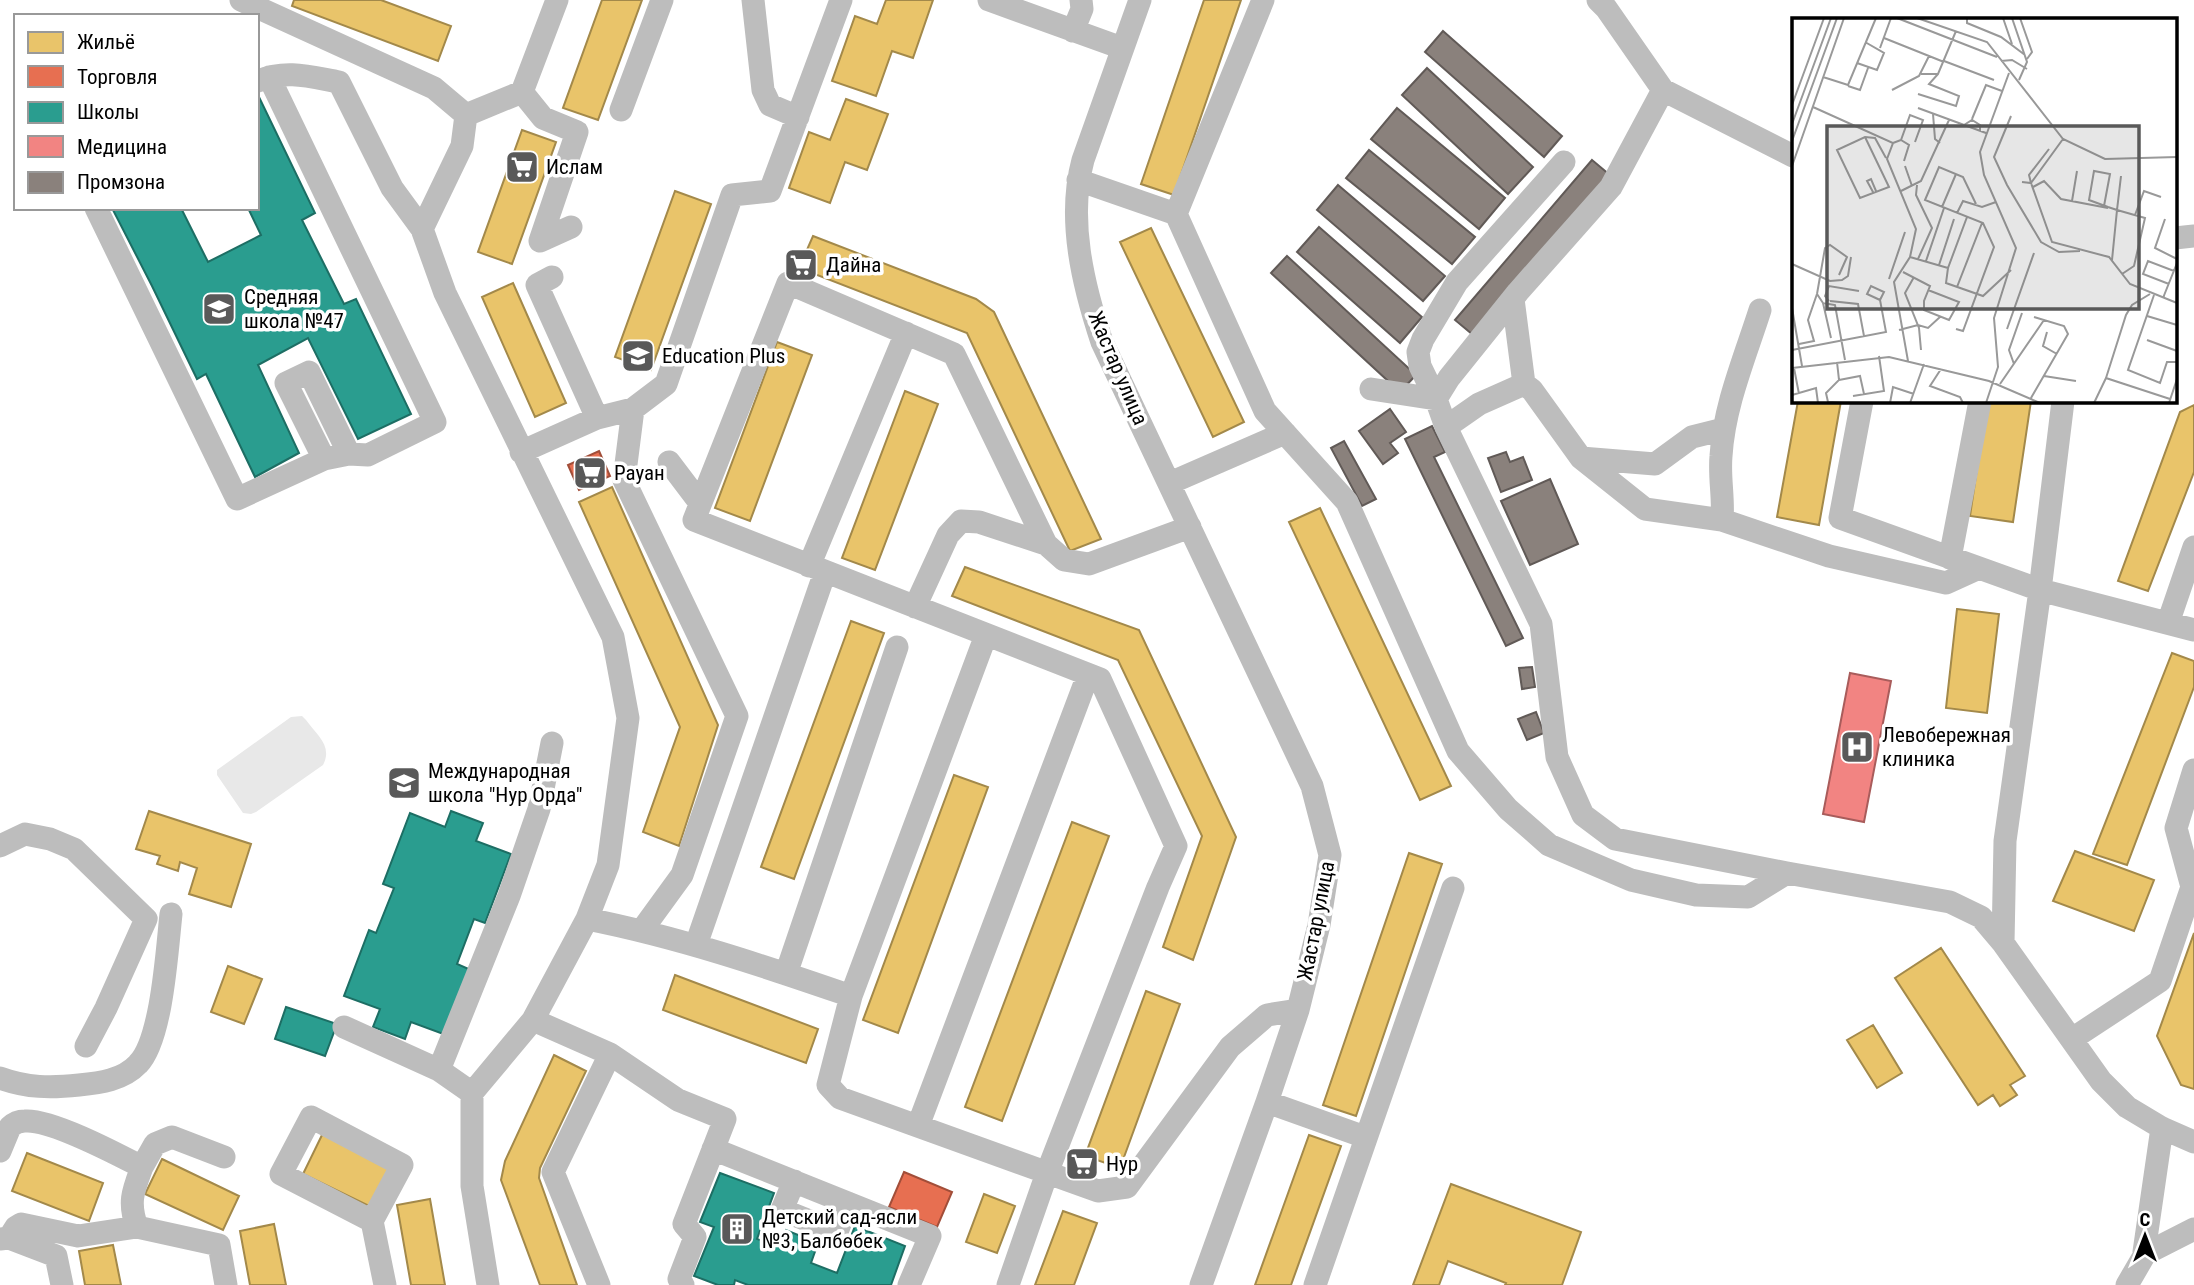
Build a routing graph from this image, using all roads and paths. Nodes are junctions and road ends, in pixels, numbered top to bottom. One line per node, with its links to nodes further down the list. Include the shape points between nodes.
1 (241, 0): 11 (street)
2 (557, 0): 16 (street)
3 (662, 0): 17 (street)
4 (753, 0): 19 (street, via 763,90 770,106)
5 (841, 0): 19 (street)
6 (989, 0): 12 (street)
7 (1081, 0): 12 (street)
8 (1140, 0): 13 (street, Жастар улица)
9 (1264, 0): 24 (street)
10 (1598, 0): 15 (street)
11 (269, 5): 18 (street, via 434,88)
12 (1073, 31): 13 (street)
13 (1122, 48): 22 (street, Жастар улица)
14 (263, 79): 26 (street, via 290,73 339,82 392,188); 45 (street, via 435,422 368,455)
15 (1662, 90): 20 (street); 30 (street, via 1611,187)
16 (522, 92): 18 (street); 25 (street, via 543,118 577,132 540,241)
17 (621, 110)
18 (466, 115): 26 (street, via 462,146)
19 (798, 117): 39 (street, via 770,191 732,195 666,384)
20 (1792, 155)
21 (1563, 162): 35 (street, via 1457,282 1423,339 1418,352 1420,366)
22 (1078, 180): 24 (street); 49 (street, Жастар улица, via 1078,234 1090,307 1102,342)
23 (97, 210): 47 (street, via 237,499)
24 (1176, 214): 43 (street, via 1265,411)
25 (571, 227)
26 (422, 229): 44 (street, via 445,293)
27 (2194, 236): 28 (street)
28 (2176, 238)
29 (552, 278): 40 (street, via 537,285)
30 (1513, 299): 33 (street); 35 (street)
31 (1760, 310): 42 (street)
32 (906, 333): 50 (street, via 788,283); 53 (street, via 954,354); 57 (street)
33 (1524, 384): 41 (street, via 1479,404); 46 (street)
34 (1371, 389): 35 (street)
35 (1436, 399): 41 (street)
36 (1862, 402): 55 (street, via 1840,518)
37 (1980, 402): 55 (street)
38 (2063, 402): 58 (street)
39 (633, 409): 40 (street); 72 (street, via 624,480 737,716 682,875)
40 (597, 418): 44 (street)
41 (1446, 427): 68 (street, via 1541,624 1557,757 1583,815 1615,839)
42 (1724, 429): 46 (street, via 1692,438 1655,464); 51 (street)
43 (1285, 433): 49 (street); 68 (street, via 1347,502 1458,751 1508,809 1549,845 1632,880 1696,895 1748,897)
44 (521, 452): 71 (street, via 614,637 628,718 608,865)
45 (349, 454): 47 (street); 47 (street, via 309,372 286,383)
46 (1581, 458): 51 (street, via 1645,509)
47 (324, 459)
48 (669, 462): 50 (street)
49 (1170, 483): 52 (street, Жастар улица)
50 (701, 503): 57 (street, via 694,520)
51 (1722, 520): 56 (street, via 1829,556 1946,583)
52 (1190, 527): 53 (street, via 1089,564 1064,559); 77 (street, Жастар улица, via 1312,786 1331,855)
53 (1046, 544): 59 (street, via 979,522 961,521 948,535)
54 (2194, 547): 60 (street)
55 (1950, 558): 56 (street)
56 (1979, 568): 58 (street)
57 (817, 569): 59 (street); 74 (street)
58 (2040, 590): 60 (street); 73 (street, via 2005,841)
59 (915, 607): 62 (street)
60 (2168, 623): 61 (street)
61 (2194, 630)
62 (986, 635): 64 (street); 76 (street)
63 (897, 647): 75 (street)
64 (1088, 675): 87 (street); 95 (street, via 1100,679 1177,846)
65 (552, 743): 83 (street, via 540,809)
66 (2194, 770): 80 (street, via 2176,828 2192,887 2160,981)
67 (0, 846): 81 (street, via 25,834 74,849 146,919)
68 (1787, 873): 73 (street, via 1950,902 1982,917)
69 (1453, 888): 89 (street)
70 (172, 914): 84 (street, via 156,1029 137,1066 110,1082 60,1087 21,1086)
71 (587, 919): 72 (street); 78 (street)
72 (642, 930): 74 (street)
73 (2003, 943): 80 (street)
74 (696, 945): 75 (street)
75 (786, 974): 76 (street)
76 (851, 996): 87 (street, via 828,1085 841,1098)
77 (1298, 1010): 86 (street, Жастар улица); 95 (street, via 1267,1015 1230,1047 1127,1187 1098,1191)
78 (533, 1020): 82 (street); 85 (street)
79 (344, 1027): 83 (street)
80 (2072, 1039): 88 (street, via 2101,1081 2127,1107)
81 (86, 1046)
82 (610, 1055): 91 (street, via 678,1100 725,1119); 107 (street, via 553,1172)
83 (439, 1070): 85 (street)
84 (0, 1079)
85 (472, 1093): 106 (street, via 472,1186)
86 (1267, 1102): 89 (street); 111 (street, Жастар улица)
87 (918, 1126): 95 (street)
88 (2162, 1128): 90 (street); 102 (street)
89 (1365, 1138): 112 (street)
90 (2194, 1142)
91 (713, 1149): 96 (street); 108 (street, via 684,1224 695,1237 679,1279)
92 (0, 1151): 94 (street, via 10,1127 36,1122 102,1146)
93 (225, 1157): 94 (street, via 172,1137 155,1144)
94 (142, 1167): 99 (street, via 131,1195)
95 (1046, 1173): 110 (street)
96 (794, 1181): 97 (street); 97 (street, via 782,1210 837,1233)
97 (848, 1203): 109 (street, via 930,1236)
98 (372, 1221): 98 (street, via 402,1165 311,1117 281,1174); 105 (street)
99 (137, 1227): 101 (street, via 78,1236 21,1224); 104 (street, via 219,1245)
100 (2194, 1229): 113 (street, via 2145,1254)
101 (6, 1230): 103 (street, via 56,1256)
102 (2144, 1252)
103 (62, 1285)
104 (226, 1285)
105 (385, 1285)
106 (488, 1285)
107 (599, 1285)
108 (682, 1285)
109 (909, 1285)
110 (1008, 1285)
111 (1201, 1285)
112 (1315, 1285)
113 (2127, 1285)

